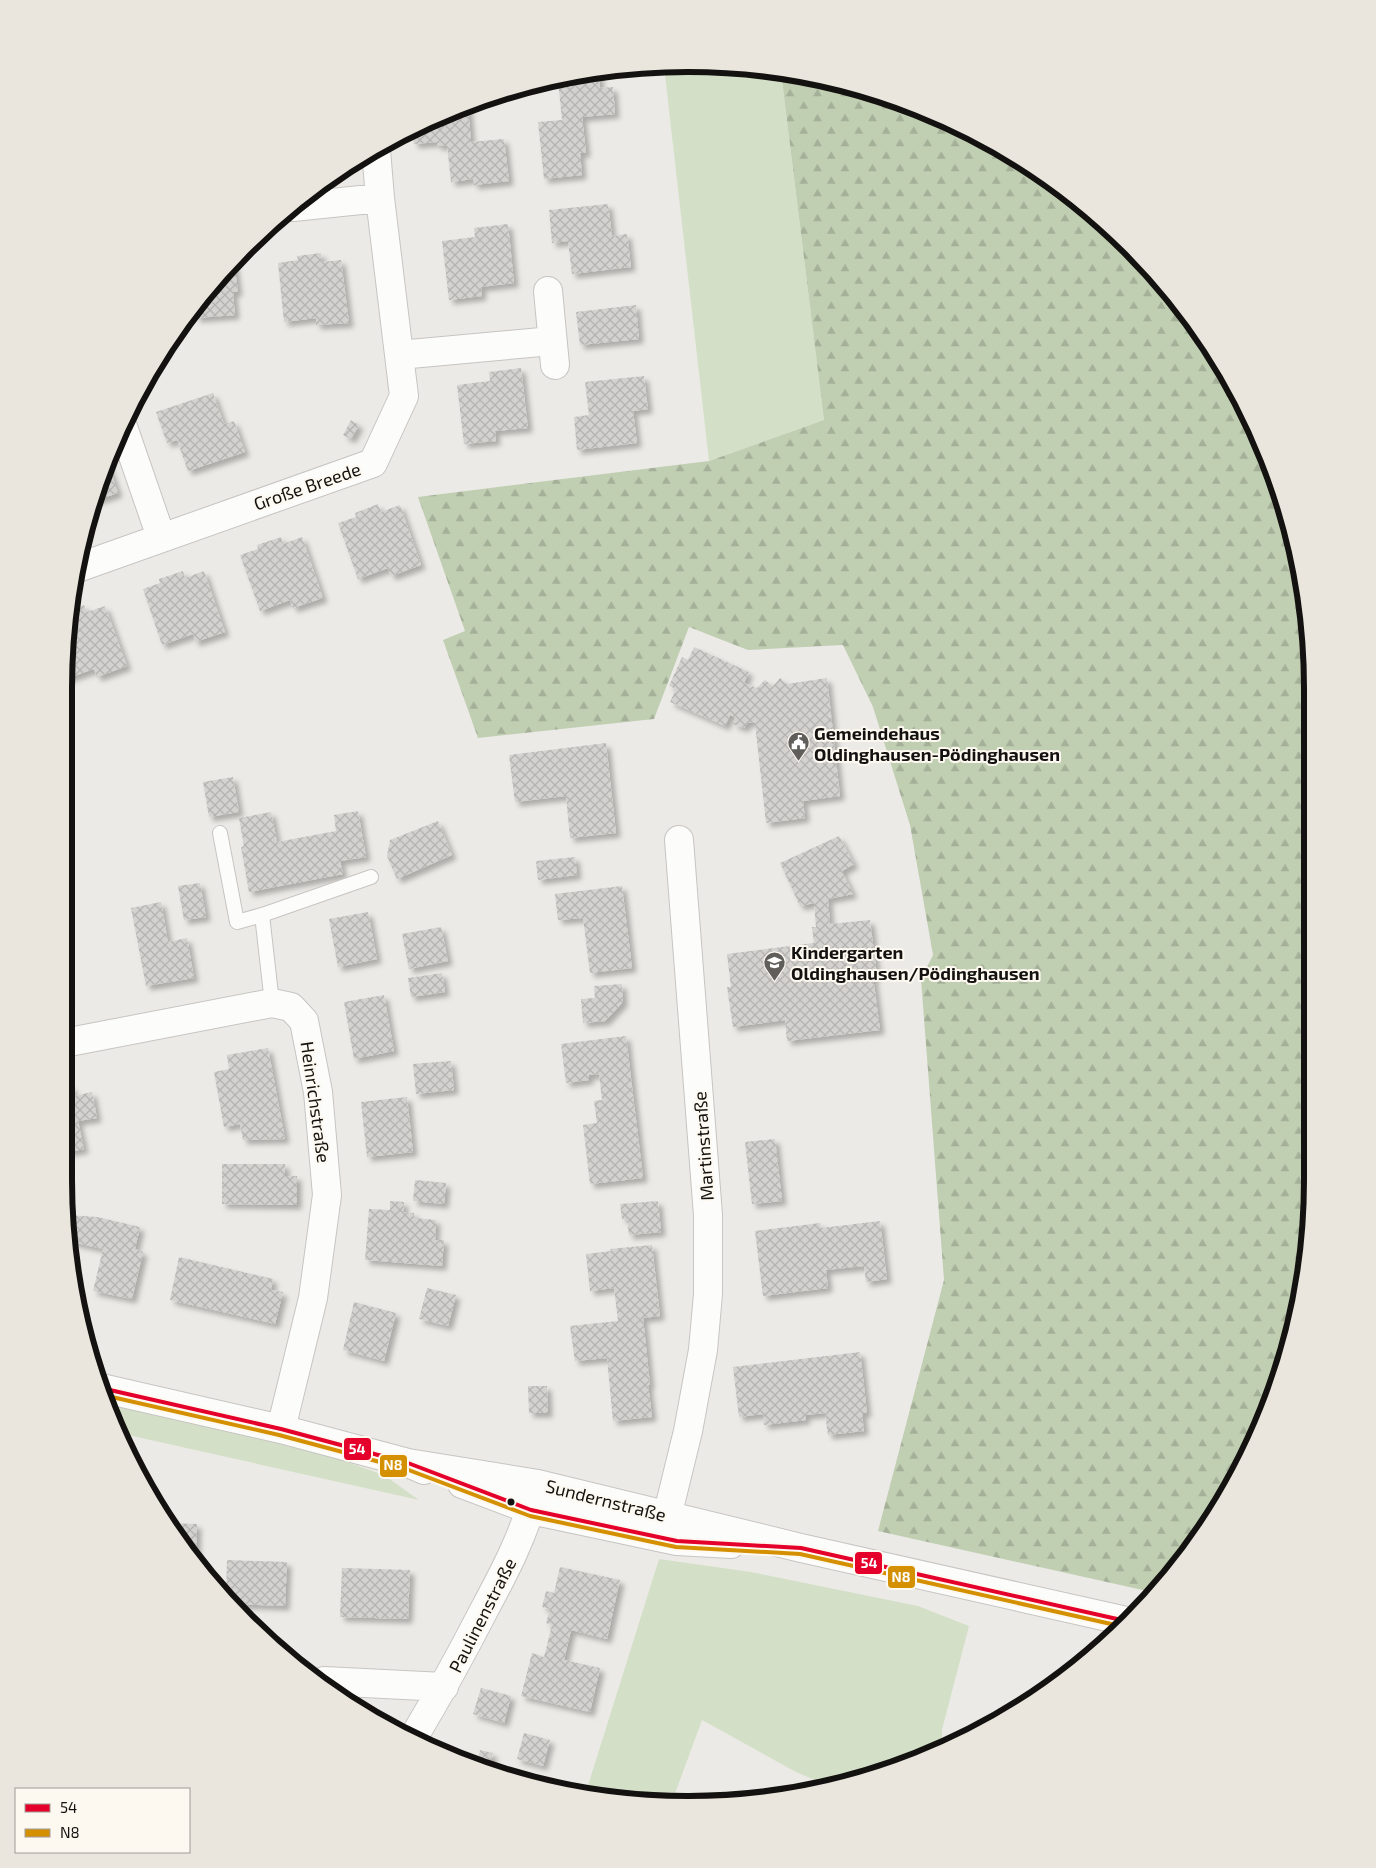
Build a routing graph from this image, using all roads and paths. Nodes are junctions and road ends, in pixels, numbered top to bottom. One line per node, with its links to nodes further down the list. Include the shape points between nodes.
1 (377, 157): 2 (street, Große Breede)
2 (380, 198): 3 (street); 5 (street, Große Breede)
3 (306, 206)
4 (548, 291): 5 (street, via 554,353)
5 (399, 355): 7 (street, Große Breede, via 404,396 373,463)
6 (126, 437): 7 (street)
7 (161, 537): 8 (street, Große Breede)
8 (85, 565)
9 (220, 833): 12 (lane, via 237,922)
10 (679, 840): 20 (street, Martinstraße, via 708,1215 708,1294 703,1350)
11 (372, 877): 12 (lane)
12 (262, 915): 13 (lane)
13 (272, 1004): 14 (street, Heinrichstraße); 16 (street, Heinrichstraße, via 291,1007 304,1021 318,1092 327,1195 313,1298)
14 (72, 1042)
15 (109, 1390): 16 (street, Sundernstraße)
16 (281, 1429): 17 (street, Sundernstraße)
17 (408, 1464): 18 (street, Sundernstraße); 19 (street, Sundernstraße)
18 (538, 1484): 19 (street, Paulinenstraße); 20 (street, Sundernstraße)
19 (531, 1510): 20 (street, Sundernstraße); 23 (street, Paulinenstraße, via 513,1556)
20 (665, 1527): 21 (street, Sundernstraße, via 801,1548)
21 (1119, 1619)
22 (331, 1681): 23 (street)
23 (444, 1687): 24 (street, Paulinenstraße)
24 (417, 1732)

